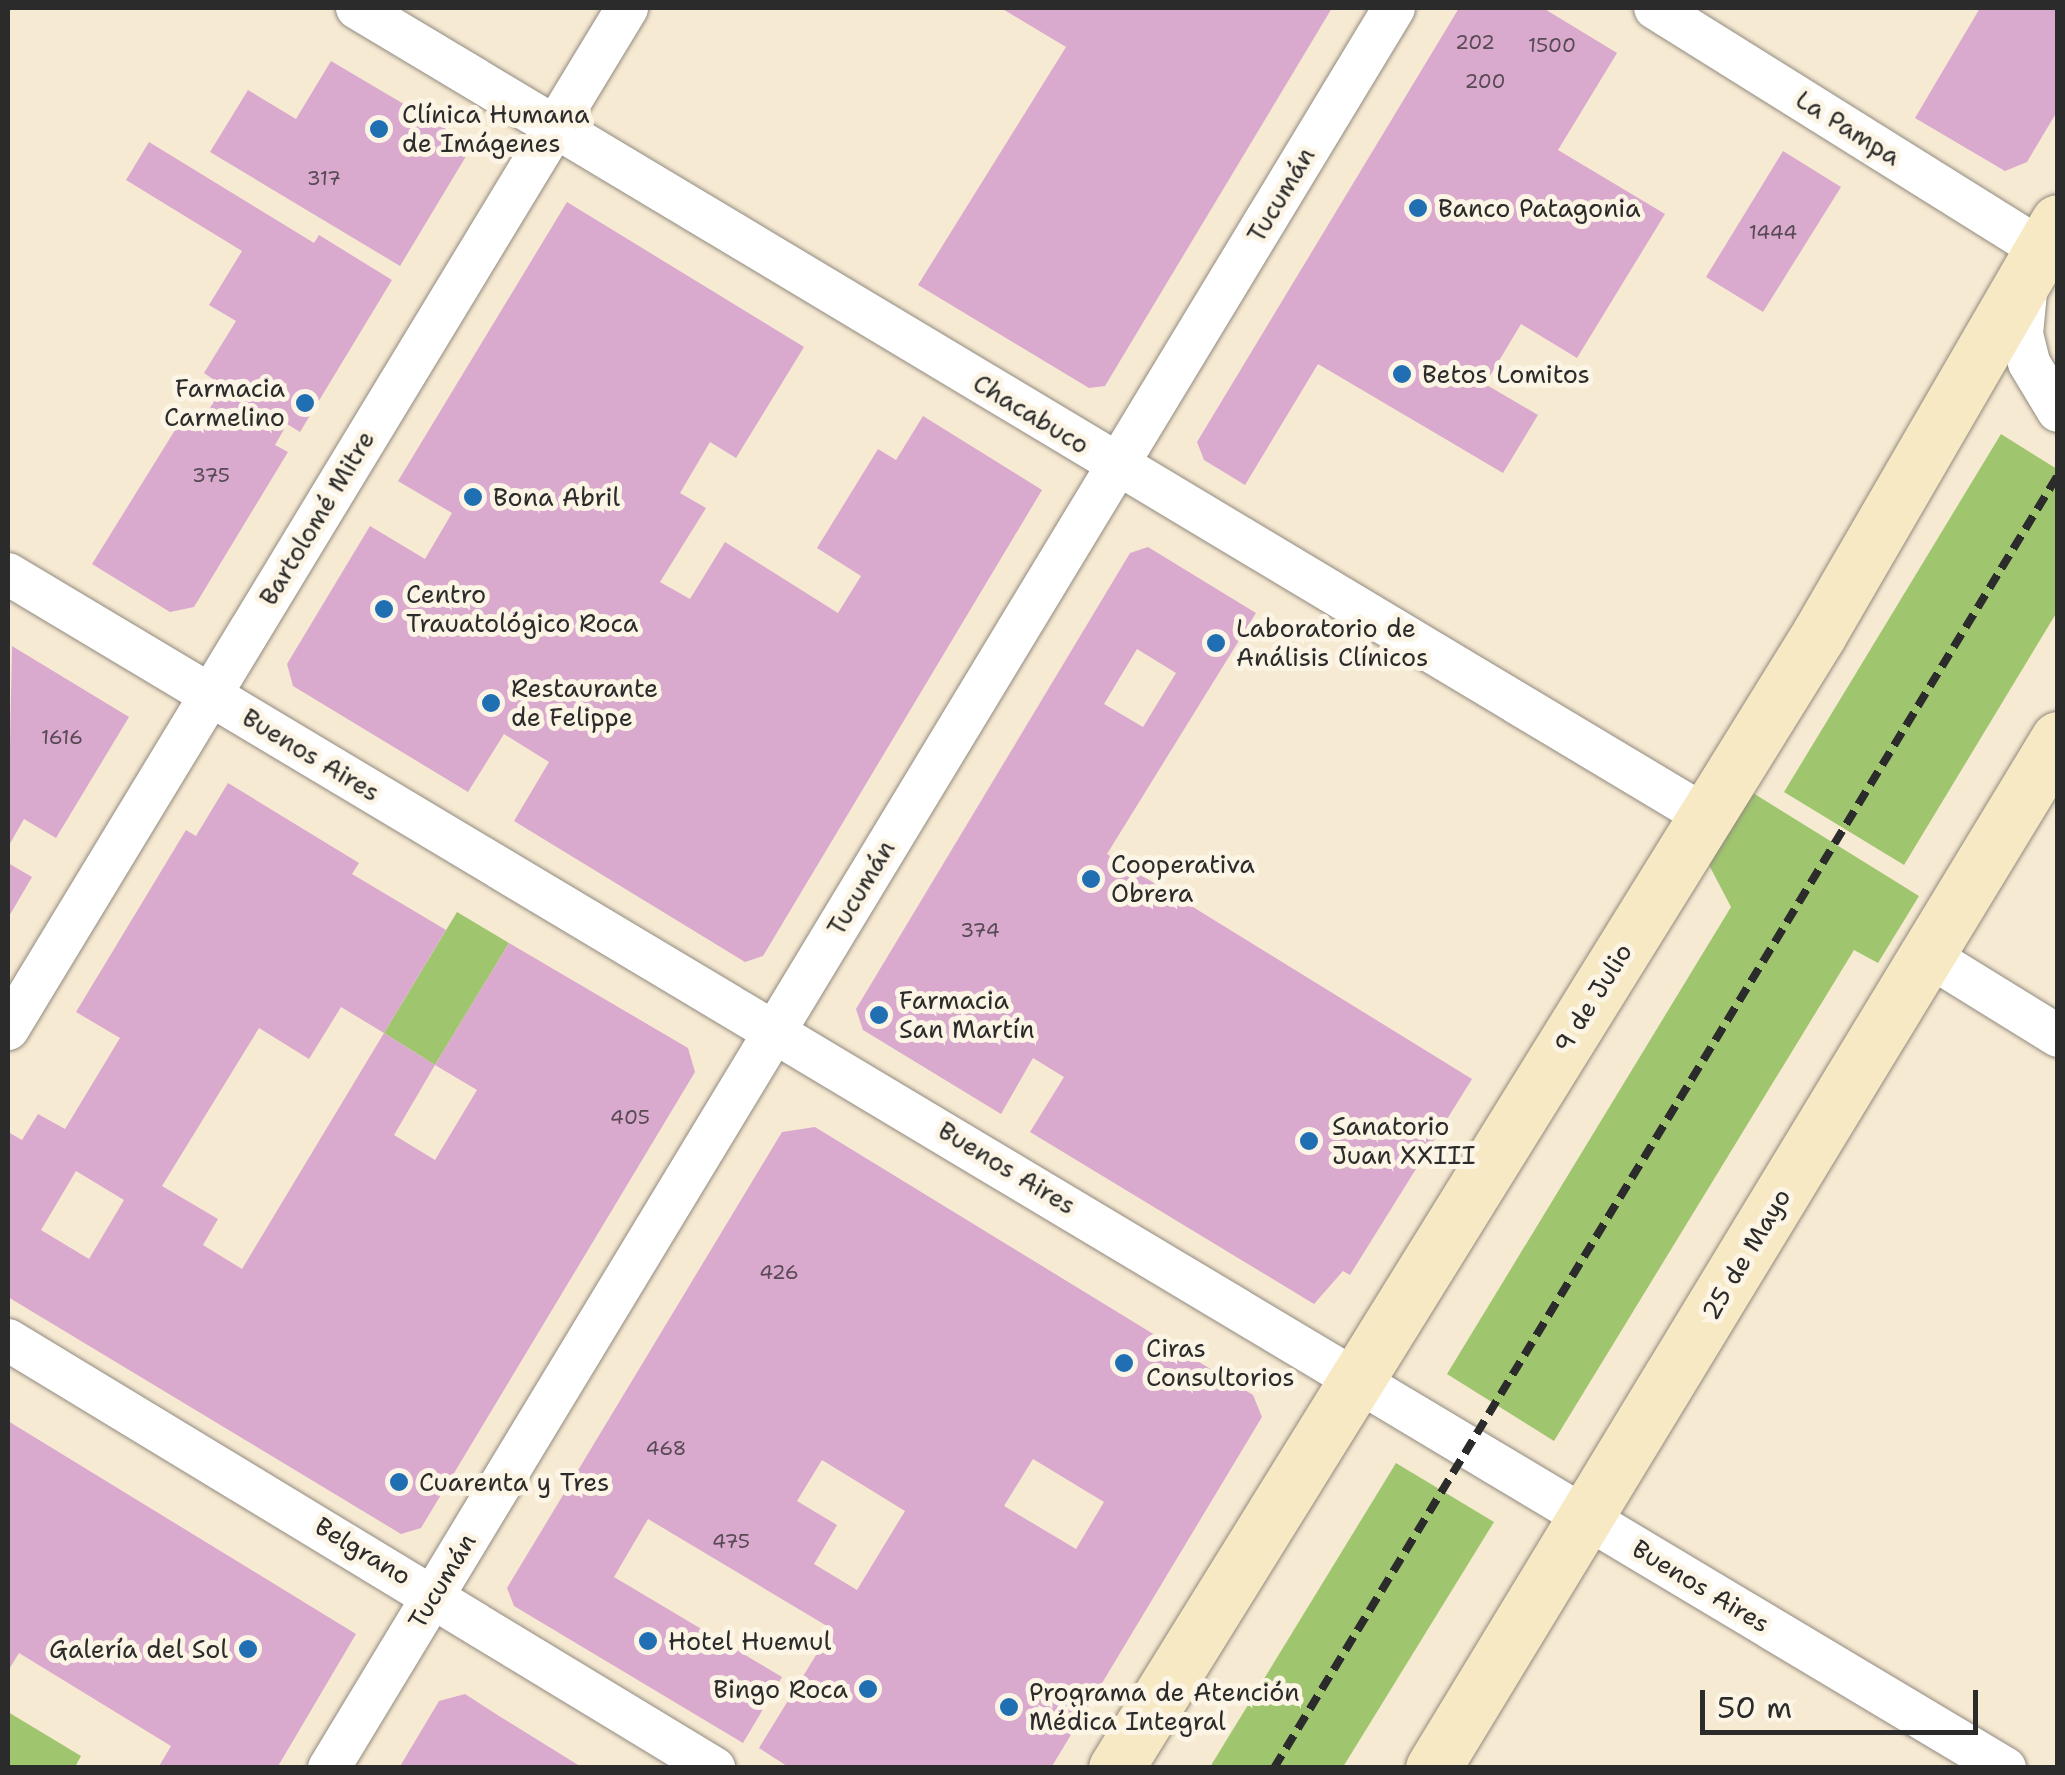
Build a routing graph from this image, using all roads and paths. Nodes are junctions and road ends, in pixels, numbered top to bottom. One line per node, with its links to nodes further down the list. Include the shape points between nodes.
1 (356, 8): 5 (street, Chacabuco)
2 (627, 8): 5 (street, Bartolomé Mitre)
3 (1394, 8): 8 (street, Tucumán)
4 (1656, 8): 6 (street, La Pampa)
5 (554, 128): 8 (street, Chacabuco); 10 (street, Bartolomé Mitre)
6 (2052, 233): 7 (street, via 2028,276 2022,334 2029,364); 12 (main road, 9 de Julio)
7 (2058, 411)
8 (1116, 466): 12 (street, Chacabuco); 15 (street, Tucumán)
9 (8, 574): 10 (street, Buenos Aires)
10 (210, 696): 14 (street, Bartolomé Mitre); 15 (street, Buenos Aires)
11 (2058, 739): 13 (main road, 25 de Mayo)
12 (1707, 817): 18 (main road, 9 de Julio)
13 (1927, 956): 16 (street); 19 (main road, 25 de Mayo)
14 (8, 1028)
15 (776, 1030): 18 (street, Buenos Aires); 20 (street, Tucumán)
16 (2058, 1036)
17 (8, 1340): 20 (street, Belgrano)
18 (1355, 1376): 19 (street, Buenos Aires); 23 (main road, 9 de Julio)
19 (1586, 1518): 24 (main road, 25 de Mayo); 25 (street, Buenos Aires)
20 (434, 1594): 21 (street, Tucumán); 22 (street, Belgrano)
21 (329, 1768)
22 (714, 1768)
23 (1116, 1768)
24 (1433, 1768)
25 (2005, 1768)

